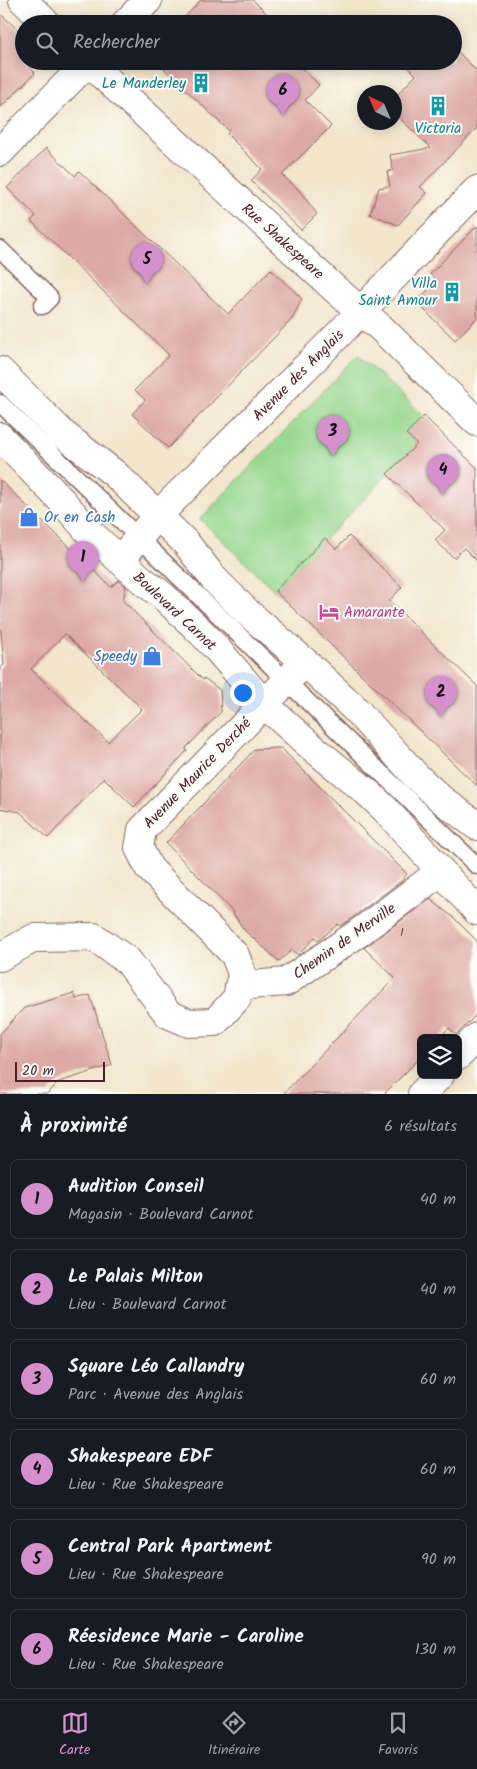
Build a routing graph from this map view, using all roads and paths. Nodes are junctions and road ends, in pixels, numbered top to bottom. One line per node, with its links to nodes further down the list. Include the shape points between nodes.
1 (23, 0): 3 (street)
2 (148, 0): 4 (street)
3 (38, 15)
4 (134, 15)
5 (80, 70): 7 (street)
6 (97, 70): 11 (street, Rue Shakespeare)
7 (0, 152)
8 (477, 190): 11 (street, Avenue des Anglais)
9 (0, 249): 10 (lane, via 50,298)
10 (42, 306)
11 (360, 311): 14 (street, Rue Shakespeare); 16 (street, Avenue des Anglais)
12 (0, 371): 16 (street, via 63,434 115,474)
13 (0, 402): 17 (lane)
14 (477, 422)
15 (1, 440): 18 (street, Boulevard Carnot)
16 (157, 516): 17 (street, Avenue des Anglais); 19 (street, via 186,543)
17 (138, 537): 18 (street, Avenue des Anglais); 19 (lane)
18 (120, 560): 20 (street, Boulevard Carnot, via 192,623)
19 (296, 672): 20 (street, Avenue Maurice Derché); 21 (street, via 355,708 417,777); 22 (lane)
20 (264, 704): 23 (street, Boulevard Carnot, via 379,804); 26 (street, Avenue Maurice Derché, via 142,830 139,848 149,868 235,955 242,974)
21 (477, 826)
22 (477, 866)
23 (440, 872): 24 (street, Boulevard Carnot); 26 (street, Chemin de Merville, via 286,982)
24 (477, 912)
25 (0, 957): 26 (street, Avenue Maurice Derché, via 34,938 94,937 128,961 168,1014 188,1024 215,1022 237,998)
26 (239, 986)
27 (477, 1037): 28 (street)
28 (462, 1052)
29 (436, 1079): 30 (street)
30 (422, 1094)

